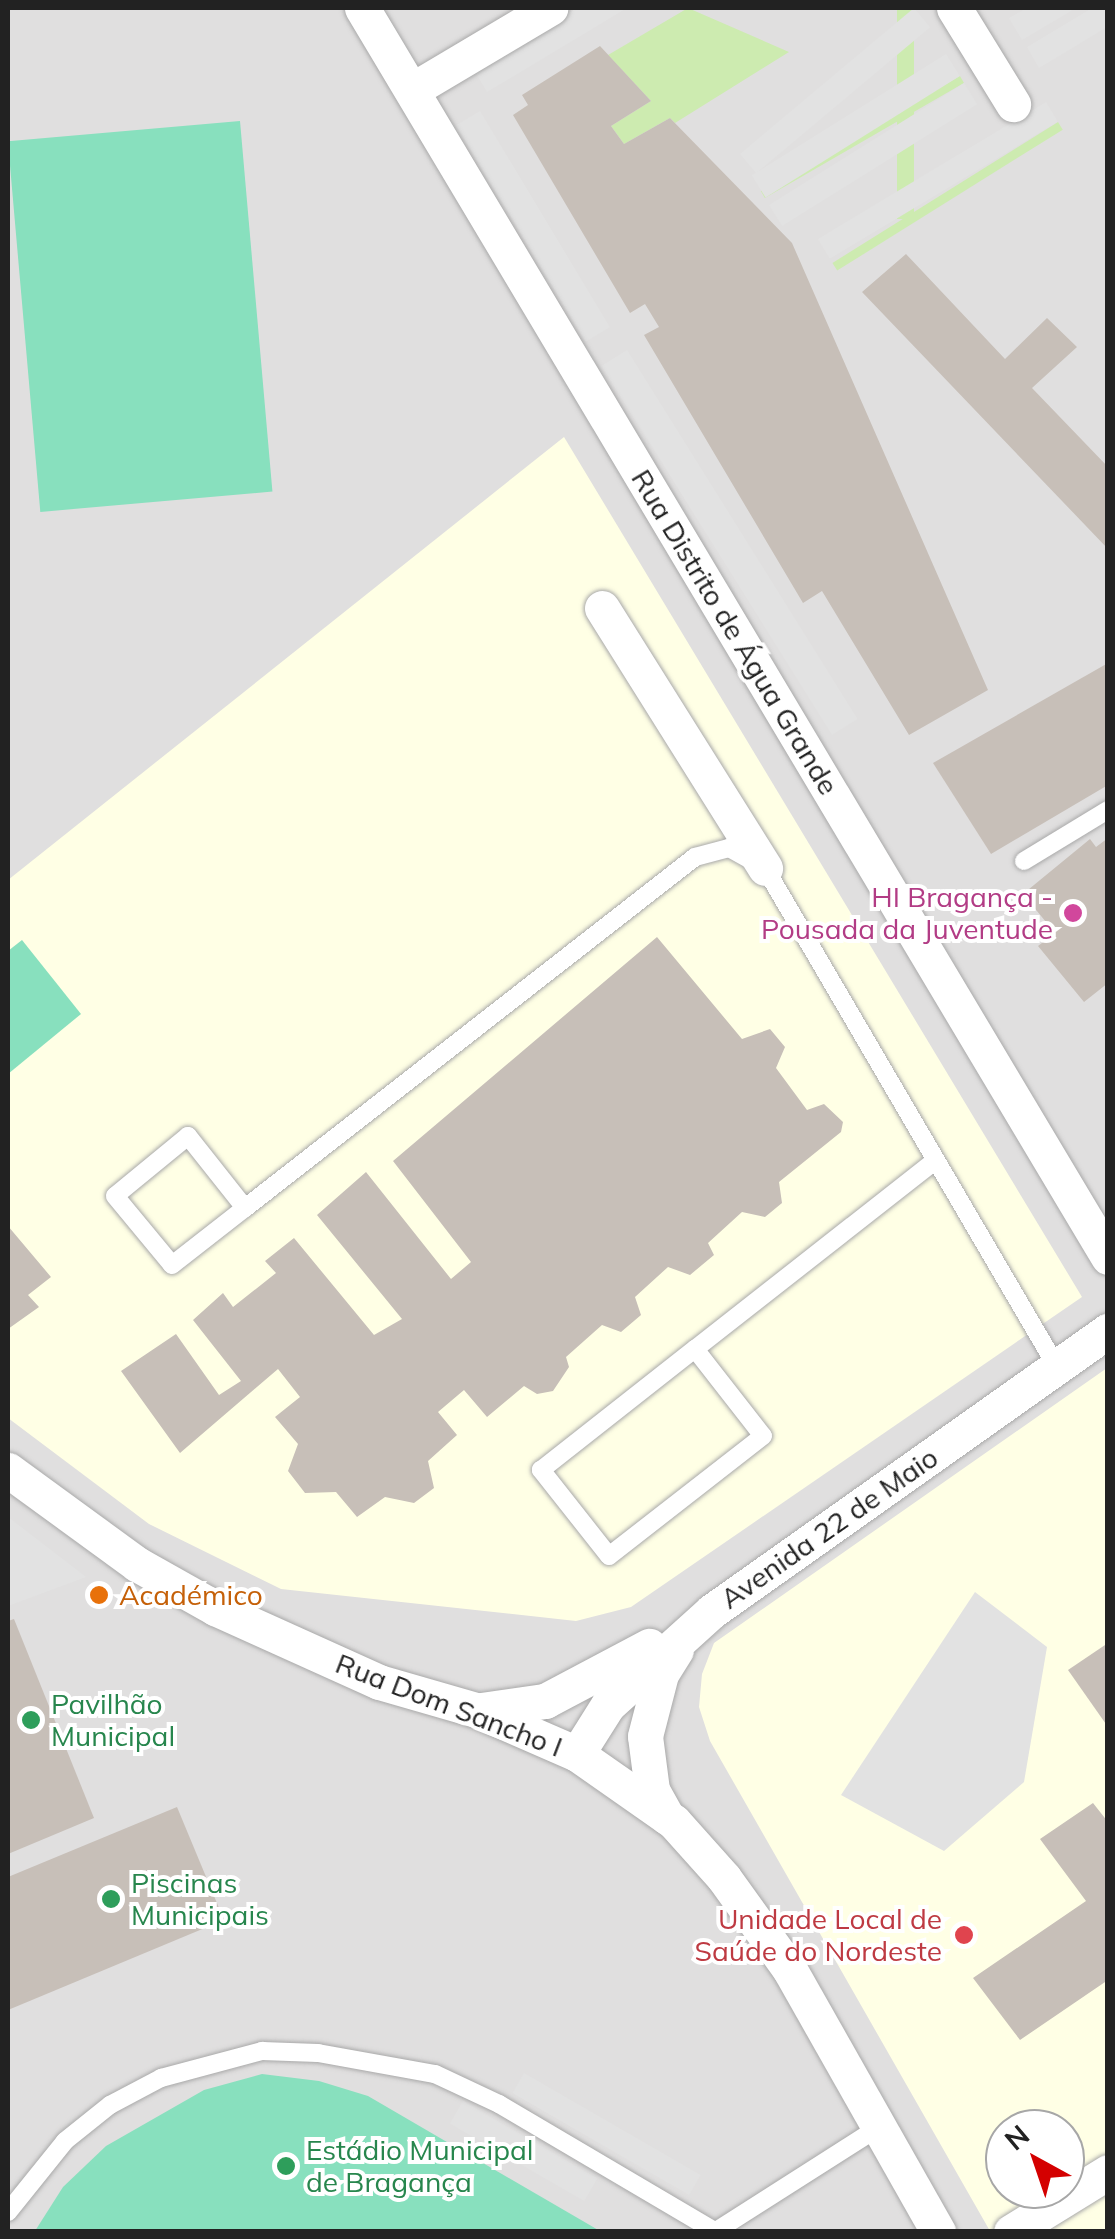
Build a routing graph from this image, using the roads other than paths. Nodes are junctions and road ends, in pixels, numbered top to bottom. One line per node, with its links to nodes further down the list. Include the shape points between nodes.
1 (362, 8): 4 (street, Rua Distrito de Água Grande)
2 (550, 8): 4 (street)
3 (954, 8): 5 (street)
4 (412, 90): 12 (street, Rua Distrito de Água Grande)
5 (1014, 104)
6 (602, 608): 9 (street)
7 (1108, 810): 8 (lane)
8 (1024, 862)
9 (765, 868): 10 (lane); 11 (lane, via 729,848 695,857)
10 (936, 1160): 14 (lane); 15 (lane)
11 (245, 1208): 11 (lane, via 188,1136 115,1196 172,1265)
12 (1108, 1257)
13 (1108, 1331): 15 (street, Avenida 22 de Maio)
14 (694, 1349): 14 (lane, via 541,1470 609,1556 763,1436)
15 (1057, 1366): 17 (street, Avenida 22 de Maio)
16 (8, 1470): 18 (street, Rua Dom Sancho I, via 138,1564 215,1608 379,1682)
17 (688, 1631): 18 (street, via 546,1701); 19 (street, Avenida 22 de Maio, via 608,1704); 20 (street, via 661,1674 645,1736 652,1790)
18 (476, 1710): 19 (street, Rua Dom Sancho I)
19 (577, 1754): 20 (street, Rua Dom Sancho I)
20 (667, 1818): 21 (street, Rua Dom Sancho I, via 724,1878 790,1970)
21 (881, 2126): 24 (lane); 25 (street, Rua Dom Sancho I)
22 (1108, 2172): 26 (street)
23 (8, 2212): 24 (lane, via 65,2142 110,2105 161,2078 262,2051 318,2053 435,2074)
24 (716, 2231)
25 (938, 2232)
26 (1011, 2232)

